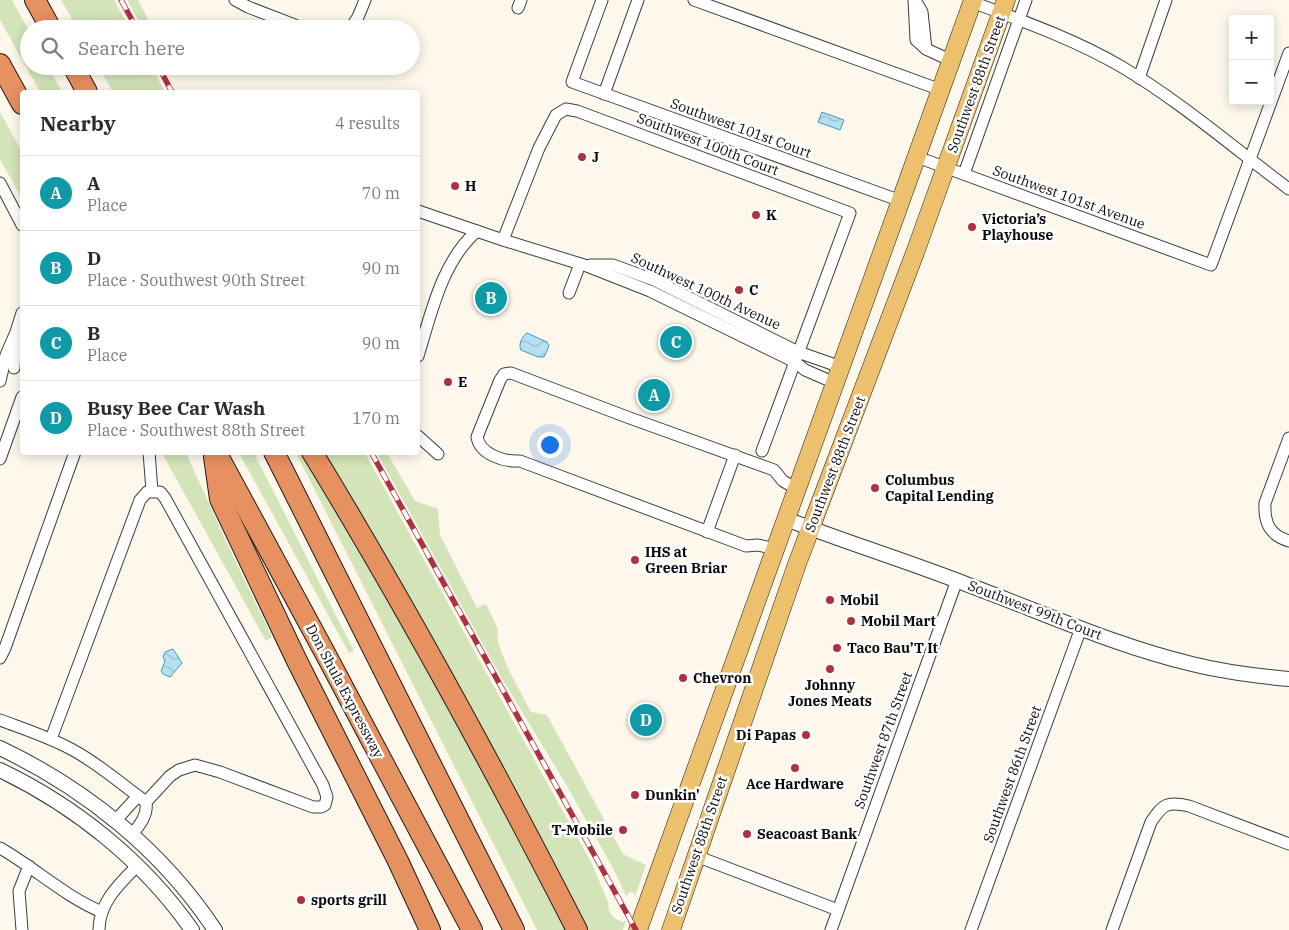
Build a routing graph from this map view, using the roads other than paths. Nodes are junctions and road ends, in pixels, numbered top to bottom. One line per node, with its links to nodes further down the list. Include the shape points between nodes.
1 (35, 0): 12 (highway)
2 (235, 0): 13 (street)
3 (365, 0): 14 (street)
4 (602, 0): 23 (street, Southwest 101st Court, via 572,82)
5 (638, 0): 23 (street)
6 (694, 0): 22 (street)
7 (914, 0): 17 (street, via 916,40 926,49)
8 (1026, 0): 15 (street, Southwest 88th Street)
9 (1166, 0): 20 (street)
10 (973, 1): 11 (street); 17 (main road, Southwest 88th Street)
11 (1004, 6): 15 (street); 27 (main road, Southwest 88th Street)
12 (46, 20)
13 (282, 20)
14 (357, 20)
15 (1018, 20): 20 (street, via 1090,50); 28 (street, Southwest 88th Street)
16 (1289, 53): 26 (street)
17 (952, 61): 22 (main road, Southwest 88th Street)
18 (0, 64): 24 (highway)
19 (77, 75): 21 (highway)
20 (1139, 78): 26 (street)
21 (86, 90)
22 (941, 90): 25 (main road, Southwest 88th Street)
23 (604, 94): 31 (street, Southwest 101st Court)
24 (20, 100)
25 (917, 157): 27 (street, Southwest 101st Avenue); 31 (main road, Southwest 88th Street)
26 (1250, 159): 28 (street, Southwest 101st Avenue, via 1211,265); 30 (street)
27 (946, 168): 28 (street, Southwest 101st Avenue); 60 (main road, Southwest 88th Street)
28 (964, 174)
29 (0, 183): 33 (street)
30 (1289, 189)
31 (901, 201): 42 (main road, Southwest 88th Street)
32 (420, 212): 34 (street, Southwest 100th Avenue)
33 (20, 221)
34 (477, 231): 35 (street, Southwest 100th Avenue); 39 (street, via 467,240 444,277)
35 (503, 240): 36 (street, Southwest 100th Avenue); 40 (street, Southwest 100th Court, via 538,148 556,115 563,110 573,110 850,213)
36 (582, 265): 37 (street); 40 (street, Southwest 100th Avenue, via 650,291)
37 (569, 293)
38 (20, 319): 41 (street, via 8,348)
39 (420, 350)
40 (797, 357): 42 (street, Southwest 100th Avenue); 42 (street, Southwest 100th Avenue, via 805,370); 47 (street)
41 (13, 368): 43 (street)
42 (838, 375): 57 (main road, Southwest 88th Street)
43 (0, 381)
44 (20, 403): 56 (street)
45 (420, 438): 48 (street)
46 (1289, 438): 62 (street, via 1265,503 1266,523 1276,536)
47 (762, 451)
48 (438, 454)
49 (74, 455): 66 (street)
50 (149, 455): 58 (street)
51 (215, 455): 89 (highway, via 220,499)
52 (217, 455): 90 (highway, Don Shula Expressway, via 326,653)
53 (276, 455): 91 (highway)
54 (314, 455): 92 (highway, via 466,719)
55 (735, 456): 57 (street, via 774,470 783,481); 61 (street); 61 (street, via 511,373 504,374 500,380 477,438 486,452 510,461 520,460)
56 (0, 459)
57 (797, 489): 59 (main road, Southwest 88th Street)
58 (152, 491): 69 (street, via 140,500); 73 (street, via 160,492 165,498 323,785 326,796 325,805 313,807 195,765 179,770)
59 (786, 519): 60 (street, Southwest 99th Court); 63 (main road, Southwest 88th Street)
60 (810, 528): 64 (street, Southwest 99th Court); 74 (main road, Southwest 88th Street)
61 (707, 532): 63 (street, via 746,546)
62 (1289, 541)
63 (776, 549): 72 (main road, Southwest 88th Street)
64 (957, 580): 65 (street, Southwest 99th Court); 83 (street, Southwest 87th Street)
65 (1081, 628): 67 (street, Southwest 99th Court, via 1190,664); 96 (street, Southwest 86th Street)
66 (0, 658)
67 (1289, 679)
68 (0, 720): 69 (street)
69 (51, 739): 73 (street, via 89,759)
70 (0, 748): 75 (street, via 52,777)
71 (0, 770): 82 (street, via 73,812)
72 (691, 783): 74 (main road, via 702,791 707,800); 93 (main road, Southwest 88th Street)
73 (142, 799): 75 (street); 76 (street, via 147,808)
74 (709, 817): 80 (main road, Southwest 88th Street)
75 (116, 820): 76 (street)
76 (132, 834): 79 (street)
77 (1289, 844): 97 (street, via 1189,806 1168,803 1151,822)
78 (0, 848): 81 (street)
79 (151, 852): 82 (street); 88 (street, via 189,894)
80 (696, 856): 83 (street); 94 (main road, Southwest 88th Street)
81 (28, 866): 84 (street, via 70,896); 85 (street, via 18,891)
82 (137, 866): 84 (street, via 112,892); 87 (street)
83 (838, 910): 95 (street, Southwest 87th Street)
84 (102, 912): 86 (street)
85 (22, 930)
86 (99, 930)
87 (192, 930)
88 (215, 930)
89 (430, 930)
90 (472, 930)
91 (514, 930)
92 (577, 930)
93 (638, 930)
94 (671, 930)
95 (831, 930)
96 (971, 930)
97 (1112, 930)

